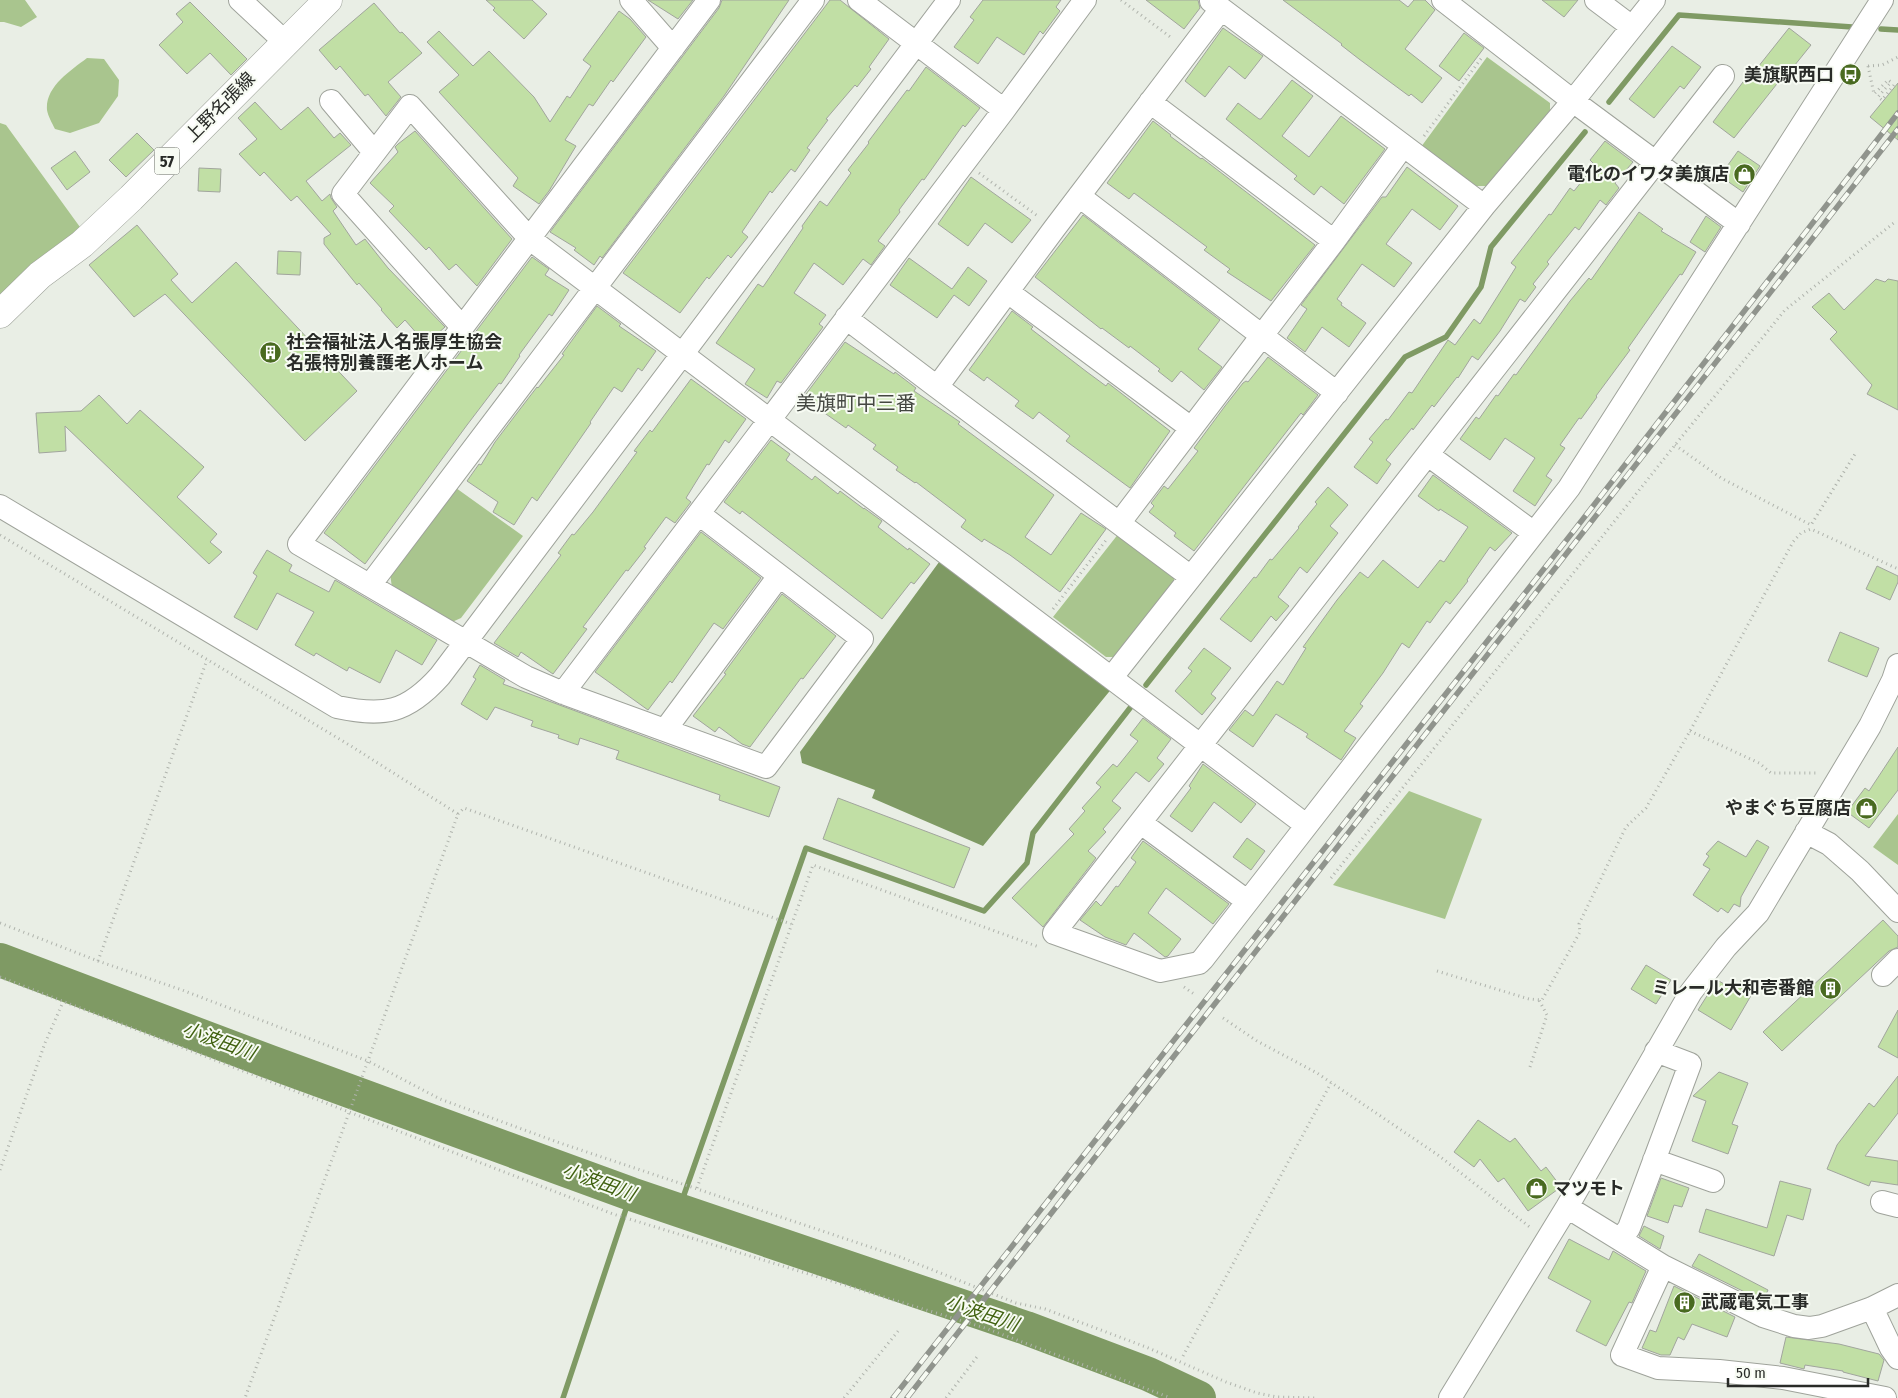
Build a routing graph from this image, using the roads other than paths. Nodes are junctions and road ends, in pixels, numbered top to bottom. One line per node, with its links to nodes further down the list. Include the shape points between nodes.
1 (240, 0): 15 (street)
2 (328, 0): 15 (main road, 上野名張線 / 57)
3 (630, 0): 17 (street)
4 (710, 0): 17 (street)
5 (813, 0): 31 (street)
6 (859, 0): 16 (street)
7 (949, 0): 16 (street)
8 (1085, 0): 22 (street)
9 (1442, 0): 20 (street)
10 (1596, 0): 14 (street)
11 (1654, 0): 14 (street)
12 (1882, 0): 28 (street)
13 (1216, 4): 21 (street, via 1189,52); 23 (street)
14 (1632, 27): 20 (street)
15 (285, 42): 33 (main road, 上野名張線 / 57, via 131,198 82,244 40,275)
16 (916, 43): 22 (street); 37 (street)
17 (673, 48): 29 (street)
18 (1723, 76): 25 (street)
19 (331, 101): 24 (street)
20 (1573, 101): 25 (street); 27 (street)
21 (1150, 102): 26 (street); 30 (street)
22 (1004, 110): 34 (street)
23 (1407, 149): 27 (street); 30 (street)
24 (374, 152): 29 (street, via 410,106); 35 (street, via 343,194)
25 (1655, 162): 28 (street); 42 (street)
26 (1079, 196): 32 (street); 36 (street)
27 (1484, 206): 39 (street)
28 (1739, 224): 46 (street, via 1569,488)
29 (530, 240): 31 (street); 35 (street)
30 (1334, 241): 36 (street)
31 (594, 286): 37 (street); 49 (street)
32 (1008, 292): 38 (street); 41 (street)
33 (0, 314)
34 (846, 318): 38 (street); 40 (street)
35 (462, 327): 49 (street, via 299,544)
36 (1262, 336): 39 (street); 41 (street)
37 (682, 354): 40 (street); 50 (street)
38 (937, 387): 45 (street)
39 (1337, 393): 48 (street)
40 (770, 420): 44 (street); 52 (street)
41 (1191, 428): 45 (street)
42 (1428, 455): 46 (street); 55 (street)
43 (0, 506): 50 (street, via 337,707 381,713 400,708 428,689)
44 (699, 514): 47 (street); 53 (street)
45 (1120, 522): 48 (street)
46 (1534, 534): 57 (street)
47 (779, 576): 54 (street); 54 (street, via 862,638 766,767)
48 (1191, 577): 52 (street)
49 (370, 585): 50 (street)
50 (465, 642): 53 (street, via 526,677)
51 (1898, 665): 58 (street, via 1883,701)
52 (1112, 678): 55 (street)
53 (563, 693): 54 (street)
54 (665, 730)
55 (1200, 744): 56 (street); 57 (street)
56 (1141, 823): 59 (street); 59 (street, via 1054,933 1160,972 1199,963)
57 (1306, 825): 59 (street)
58 (1806, 832): 60 (street, via 1829,844); 61 (street, via 1758,913 1691,992)
59 (1247, 901)
60 (1898, 911)
61 (1656, 1051): 62 (street, via 1690,1064); 64 (street)
62 (1654, 1160): 63 (street); 65 (street, via 1629,1228)
63 (1713, 1181)
64 (1567, 1207): 65 (street); 70 (street)
65 (1621, 1239): 66 (street)
66 (1663, 1266): 68 (street, via 1763,1316 1794,1326 1822,1326); 71 (street, via 1622,1355 1658,1368 1774,1377)
67 (1898, 1295): 68 (street)
68 (1872, 1308): 69 (street)
69 (1898, 1358)
70 (1450, 1398)
71 (1885, 1398)

